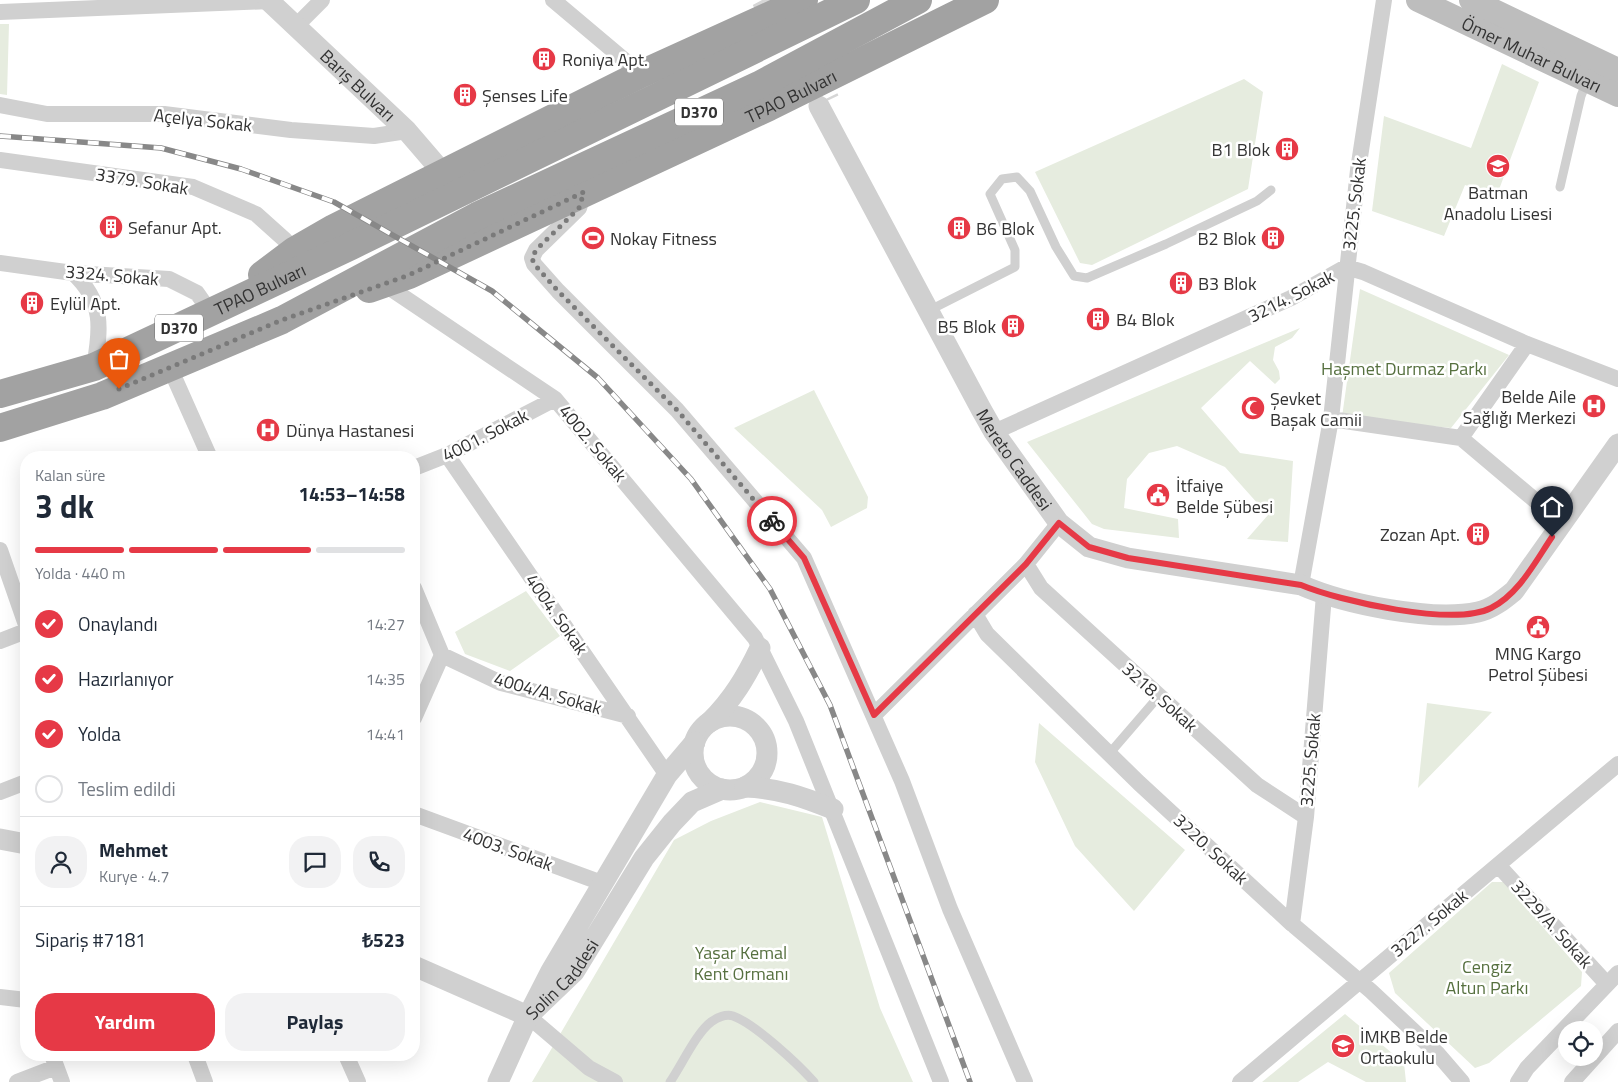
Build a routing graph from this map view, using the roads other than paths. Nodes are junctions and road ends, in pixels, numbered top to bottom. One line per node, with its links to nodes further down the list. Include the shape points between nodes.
1 (322, 0): 12 (street)
2 (553, 0): 14 (street)
3 (804, 0): 14 (highway)
4 (856, 0): 26 (highway, D370, via 418,213)
5 (918, 0): 25 (highway, D370)
6 (985, 0): 24 (highway, TPAO Bulvarı, via 769,108)
7 (1384, 0): 29 (street, 3225. Sokak)
8 (1418, 0): 15 (main road, Ömer Muhar Bulvarı)
9 (1470, 0): 13 (main road, Ömer Muhar Bulvarı)
10 (269, 1): 11 (street); 12 (street, Barış Bulvarı)
11 (0, 12)
12 (295, 27): 19 (street, Barış Bulvarı)
13 (1618, 70)
14 (641, 74): 21 (highway)
15 (1587, 81): 16 (main road, Ömer Muhar Bulvarı); 22 (lane)
16 (1618, 95)
17 (824, 103): 32 (street, Mereto Caddesi)
18 (0, 105): 19 (street, Açelya Sokak, via 47,114 164,114 291,130 374,136)
19 (407, 131): 21 (street, Barış Bulvarı)
20 (0, 160): 27 (street, 3379. Sokak, via 193,187 256,214)
21 (444, 174): 26 (highway, via 394,198)
22 (1560, 187)
23 (1271, 190): 32 (lane, via 1249,205 1087,278 1074,276 1056,247 1030,191 1017,177 1002,179 990,194 1015,250 1015,266)
24 (584, 192): 25 (highway, TPAO Bulvarı); 64 (street, via 579,208 536,250 532,258 534,264 677,410 804,558)
25 (480, 227): 31 (highway, via 409,275); 34 (highway, TPAO Bulvarı / D370, via 355,280)
26 (342, 237): 27 (highway); 33 (highway, TPAO Bulvarı / D370)
27 (294, 251): 33 (highway)
28 (0, 262): 30 (street, 3324. Sokak)
29 (1346, 267): 35 (street, 3214. Sokak); 41 (street, 3225. Sokak); 43 (street, 3214. Sokak, via 1290,298)
30 (73, 272): 33 (street, 3324. Sokak, via 169,279 197,293); 36 (street, via 88,287 99,322)
31 (384, 284): 34 (highway); 40 (street, 4002. Sokak)
32 (932, 309): 43 (street, Mereto Caddesi)
33 (211, 313): 36 (highway, TPAO Bulvarı / D370)
34 (282, 320): 37 (highway, TPAO Bulvarı / D370)
35 (1528, 344): 38 (street, 3214. Sokak); 44 (street)
36 (94, 367): 39 (highway, TPAO Bulvarı / D370)
37 (170, 368): 42 (highway, TPAO Bulvarı / D370, via 102,396); 46 (street)
38 (1618, 378)
39 (0, 394)
40 (555, 399): 47 (street, 4001. Sokak); 60 (street, 4002. Sokak, via 732,608)
41 (1331, 419): 44 (street); 53 (street, 3225. Sokak)
42 (0, 428)
43 (994, 432): 49 (street, Mereto Caddesi)
44 (1461, 438): 50 (street)
45 (1618, 444): 50 (street, Mereto Caddesi)
46 (207, 451)
47 (446, 455): 48 (street, 4001. Sokak); 65 (street, 4004. Sokak)
48 (420, 466)
49 (1059, 523): 52 (street); 53 (street, Mereto Caddesi, via 1089,547 1128,558)
50 (1562, 523): 54 (street, Mereto Caddesi, via 1514,591 1491,608 1478,612 1402,611)
51 (0, 550): 56 (street)
52 (1026, 564): 57 (street); 62 (street, 3218. Sokak, via 1041,588)
53 (1301, 585): 54 (street, Mereto Caddesi)
54 (1324, 595): 77 (street, 3225. Sokak)
55 (420, 602): 61 (street)
56 (20, 608)
57 (975, 614): 64 (street); 68 (street, 3220. Sokak, via 987,634)
58 (20, 633): 59 (street)
59 (0, 641)
60 (760, 648): 66 (street, via 730,703); 75 (street, 4002. Sokak, via 796,721)
61 (442, 655): 63 (street); 65 (street, 4004/A. Sokak, via 501,683)
62 (1159, 696): 68 (lane); 77 (street, 3218. Sokak, via 1257,785)
63 (420, 704)
64 (874, 715): 103 (street, via 950,909)
65 (628, 716): 70 (street, 4004. Sokak)
66 (709, 723): 67 (street); 72 (street, via 733,716 745,719 763,735 767,759 763,771)
67 (695, 742): 70 (street, Solin Caddesi); 73 (street, via 693,754 698,771 710,785)
68 (1109, 754): 82 (street, 3220. Sokak)
69 (1618, 764): 80 (street, 3227. Sokak)
70 (667, 775): 81 (street, Solin Caddesi)
71 (20, 784): 74 (street)
72 (745, 787): 73 (street); 75 (street, via 771,788 796,794)
73 (722, 790): 88 (street, Solin Caddesi, via 692,802 672,823 644,858 574,972)
74 (0, 792)
75 (833, 810): 102 (street, 4002. Sokak)
76 (420, 816): 81 (street, 4003. Sokak)
77 (1306, 817): 82 (street, 3225. Sokak)
78 (0, 839): 79 (street)
79 (20, 843)
80 (1498, 865): 84 (street, 3229/A. Sokak); 85 (street, 3227. Sokak)
81 (602, 883): 88 (street, Solin Caddesi)
82 (1292, 924): 85 (street, 3220. Sokak)
83 (420, 969): 88 (street)
84 (1612, 978): 106 (street, via 1527,1068)
85 (1360, 981): 93 (street, 3220. Sokak); 104 (street, 3227. Sokak)
86 (0, 997): 87 (street)
87 (20, 999)
88 (528, 1016): 94 (street); 99 (street, via 589,1068)
89 (1618, 1031): 107 (street)
90 (54, 1061): 95 (street); 96 (street)
91 (197, 1061): 97 (street)
92 (349, 1061): 98 (street)
93 (1459, 1078): 105 (street, 3220. Sokak)
94 (496, 1081)
95 (17, 1082)
96 (62, 1082)
97 (205, 1082)
98 (358, 1082)
99 (615, 1082)
100 (670, 1082): 101 (lane, via 706,1026 719,1018 732,1016 764,1037)
101 (814, 1082)
102 (942, 1082)
103 (1024, 1082)
104 (1240, 1082)
105 (1471, 1082)
106 (1518, 1082)
107 (1572, 1082)

